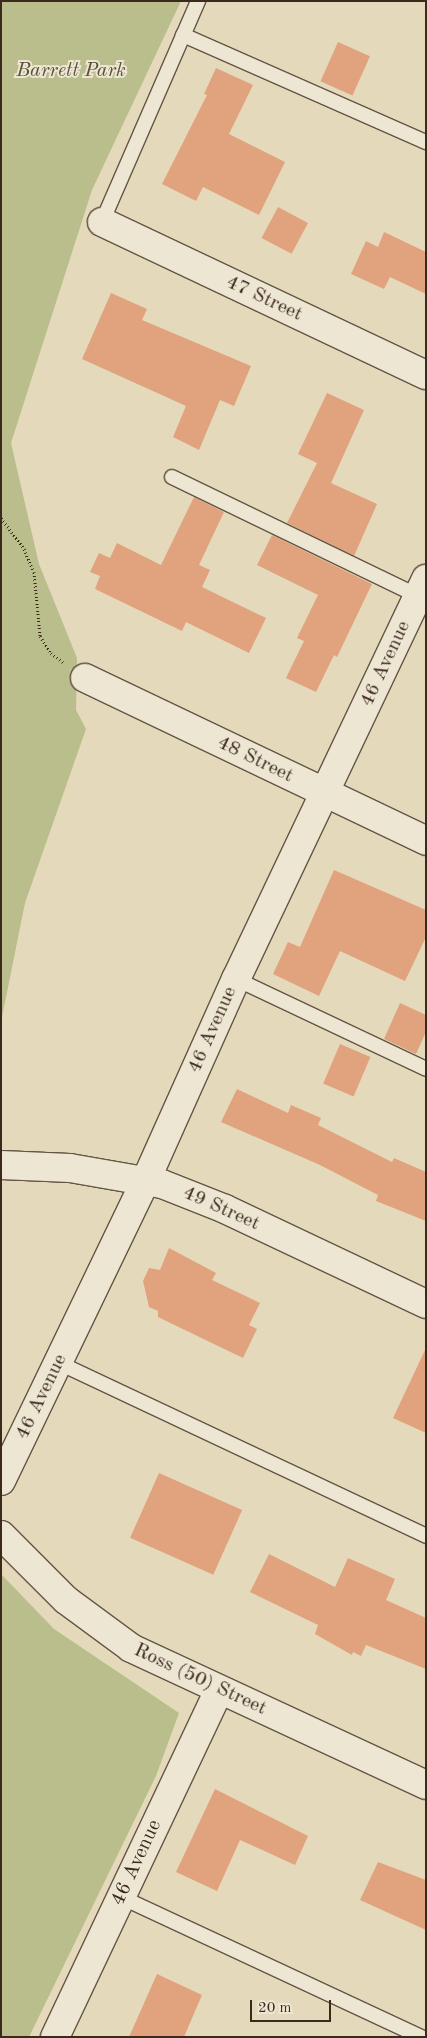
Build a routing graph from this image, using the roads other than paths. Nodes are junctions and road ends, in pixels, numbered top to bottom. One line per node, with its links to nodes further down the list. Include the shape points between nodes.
1 (198, 1): 2 (lane)
2 (183, 35): 3 (lane); 4 (lane)
3 (426, 142)
4 (102, 222): 5 (street, 47 Street)
5 (426, 375)
6 (172, 478): 7 (lane)
7 (422, 588): 9 (street, 46 Avenue)
8 (85, 678): 9 (street, 48 Street)
9 (325, 793): 10 (street, 48 Street); 11 (street, 46 Avenue)
10 (426, 842)
11 (236, 979): 12 (lane); 14 (street, 46 Avenue)
12 (426, 1069)
13 (1, 1165): 14 (street, 49 Street, via 70,1168)
14 (146, 1180): 15 (street, 49 Street, via 225,1209); 16 (street, 46 Avenue)
15 (426, 1304)
16 (59, 1364): 17 (street, 46 Avenue); 19 (lane)
17 (1, 1481)
18 (1, 1535): 20 (street, Ross (50) Street, via 95,1624 131,1648)
19 (426, 1536)
20 (219, 1690): 21 (street, Ross (50) Street); 22 (street, 46 Avenue)
21 (426, 1785)
22 (121, 1897): 23 (street, 46 Avenue); 24 (lane)
23 (55, 2037)
24 (421, 2037)

